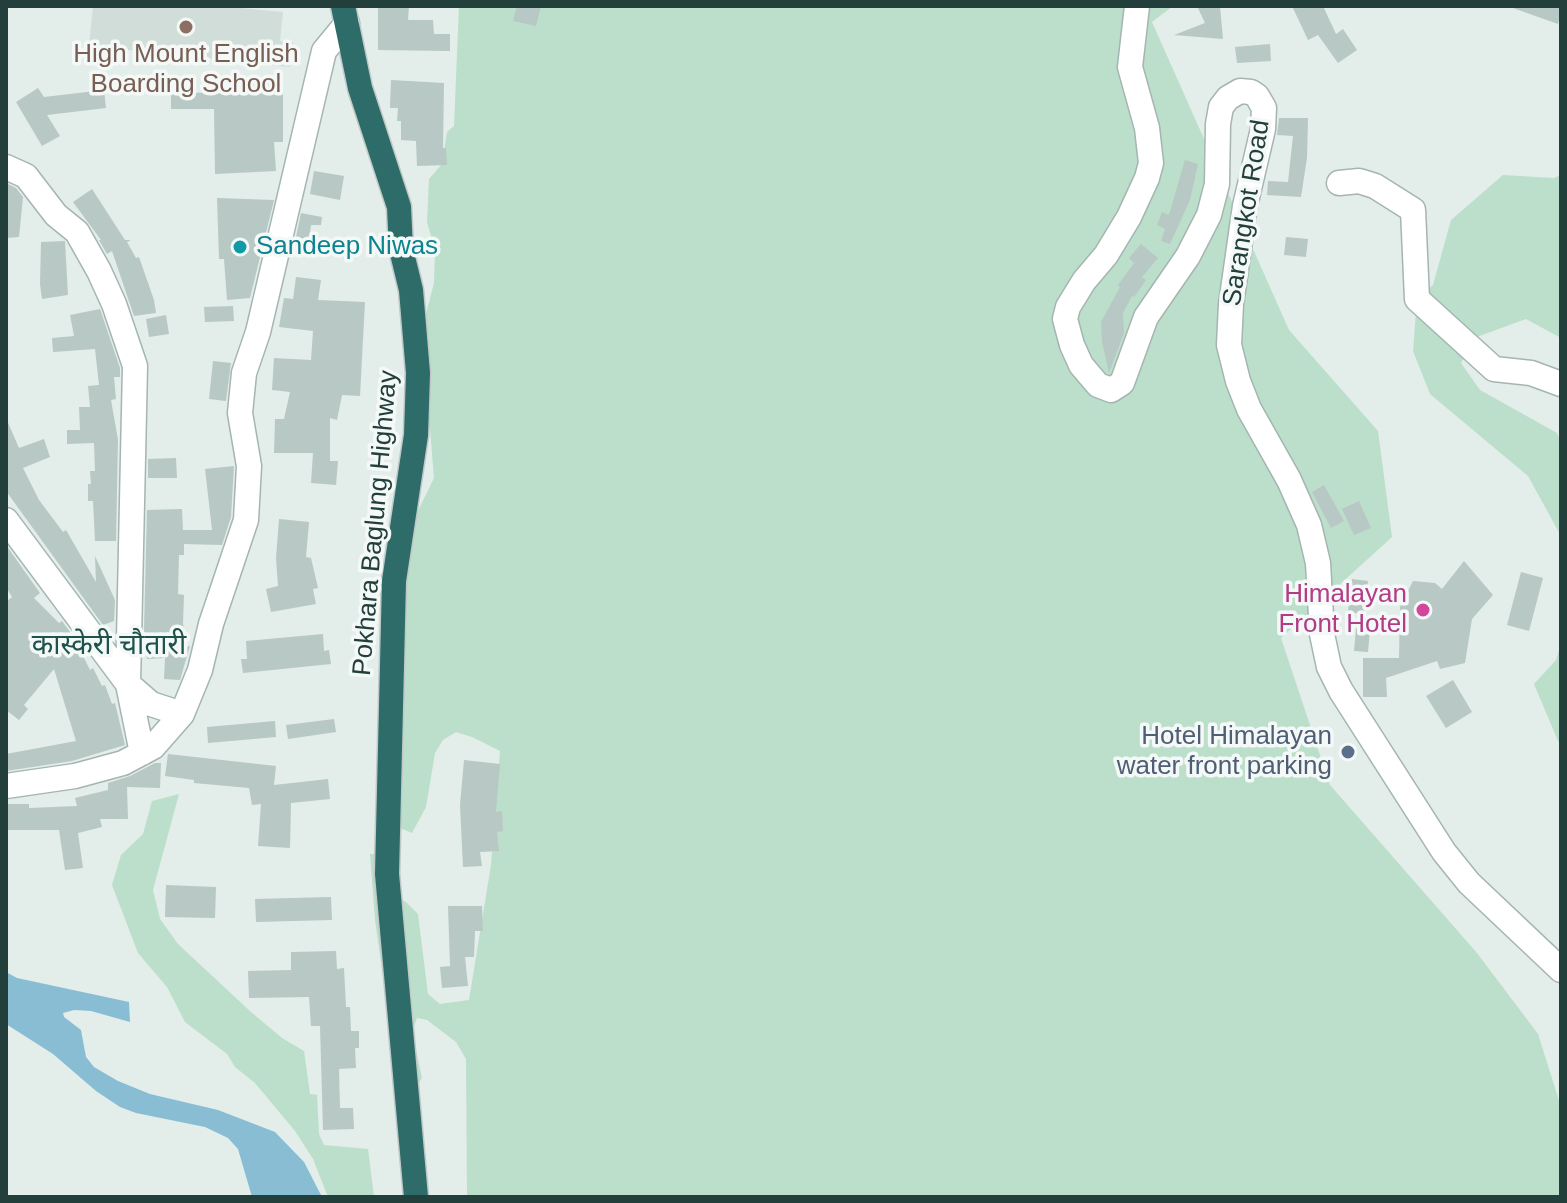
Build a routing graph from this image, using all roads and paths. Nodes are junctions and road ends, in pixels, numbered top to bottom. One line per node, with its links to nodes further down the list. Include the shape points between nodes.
1 (1137, 6): 12 (street, Sarangkot Road, via 1130,67 1151,163 1123,228 1068,307 1065,319 1072,345 1098,385 1111,390 1122,383 1146,317 1209,215 1217,184 1221,107 1240,91 1257,96 1264,108 1263,129 1245,206 1229,345 1249,409 1309,525 1329,667 1444,852 1469,883)
2 (345, 15): 9 (street, via 324,51 244,373 240,413 249,466 246,520); 13 (highway, Pokhara Baglung Highway, via 360,88 399,207 418,373 416,435 394,581 387,874)
3 (6, 167): 8 (street, via 26,176 56,215 77,232 99,271 135,366)
4 (1339, 183): 5 (street, via 1375,186 1413,210 1417,299 1494,369 1531,373)
5 (1561, 384)
6 (6, 520): 7 (street)
7 (15, 555): 8 (street)
8 (128, 684): 9 (street, via 151,704); 10 (street)
9 (182, 714): 10 (street)
10 (142, 753): 11 (street, via 75,776)
11 (6, 786)
12 (1561, 970)
13 (416, 1197)

